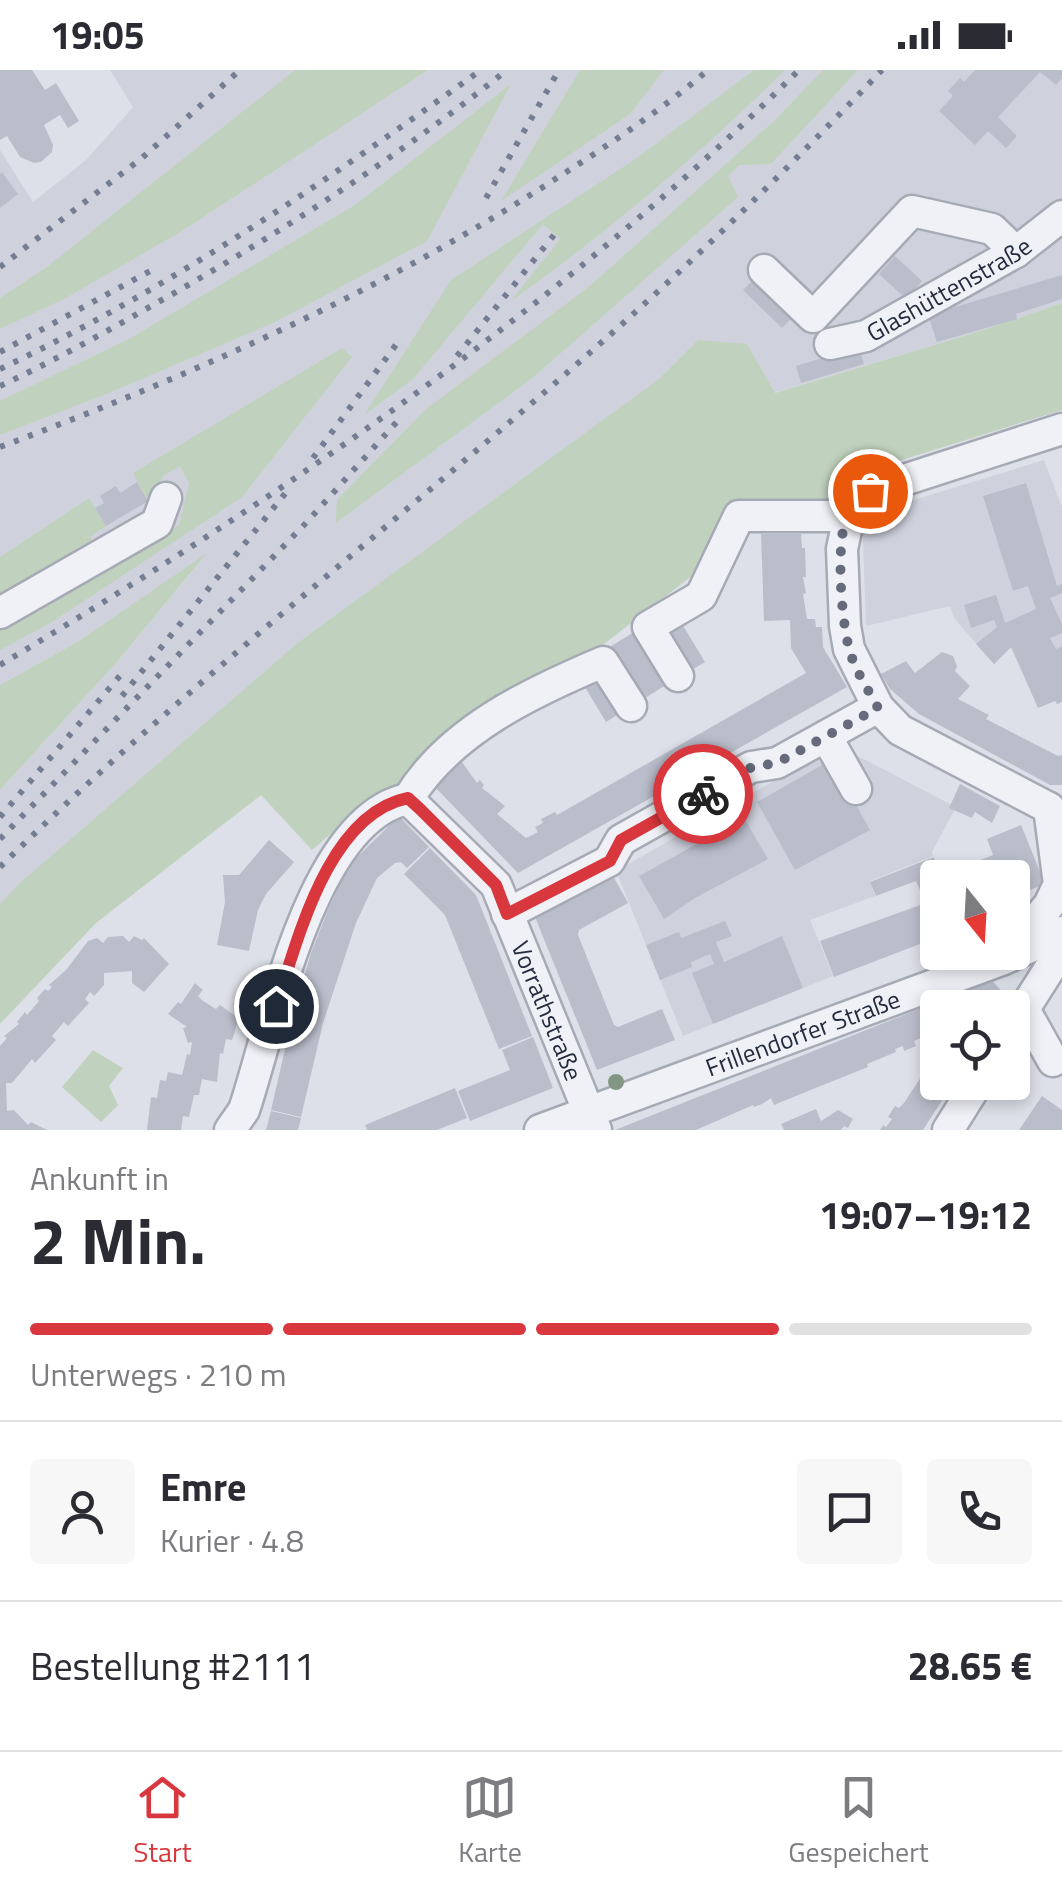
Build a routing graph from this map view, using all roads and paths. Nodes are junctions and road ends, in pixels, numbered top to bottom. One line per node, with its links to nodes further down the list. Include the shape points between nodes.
1 (1059, 220): 2 (street, Glashüttenstraße)
2 (1016, 252): 3 (street, via 992,228 912,212 813,317); 4 (street, Glashüttenstraße, via 866,336)
3 (764, 270)
4 (830, 344)
5 (1062, 429): 7 (street, via 870,491)
6 (166, 498): 8 (street, via 157,522)
7 (846, 516): 9 (street, via 739,516 701,596 648,627); 11 (street, via 845,626 856,668)
8 (0, 613)
9 (678, 676)
10 (630, 706): 14 (street, via 603,662 553,683 464,737)
11 (878, 708): 12 (street); 15 (street, via 900,730)
12 (826, 736): 13 (street); 16 (street, via 735,776 621,840 610,861)
13 (856, 788)
14 (408, 798): 16 (street, Vorrathstraße, via 496,885); 27 (street, via 378,809 335,857 306,914 244,1110)
15 (1056, 805): 17 (street, via 1059,884)
16 (507, 914): 26 (street, Vorrathstraße)
17 (1030, 927)
18 (1062, 932): 19 (street, Frillendorfer Straße)
19 (1030, 945)
20 (1062, 948): 22 (street)
21 (967, 970): 26 (street, Frillendorfer Straße)
22 (1030, 1000)
23 (1030, 1033): 24 (street)
24 (1054, 1061)
25 (967, 1100): 29 (street)
26 (593, 1121): 28 (street, Frillendorfer Straße)
27 (230, 1130)
28 (540, 1130)
29 (948, 1130)

